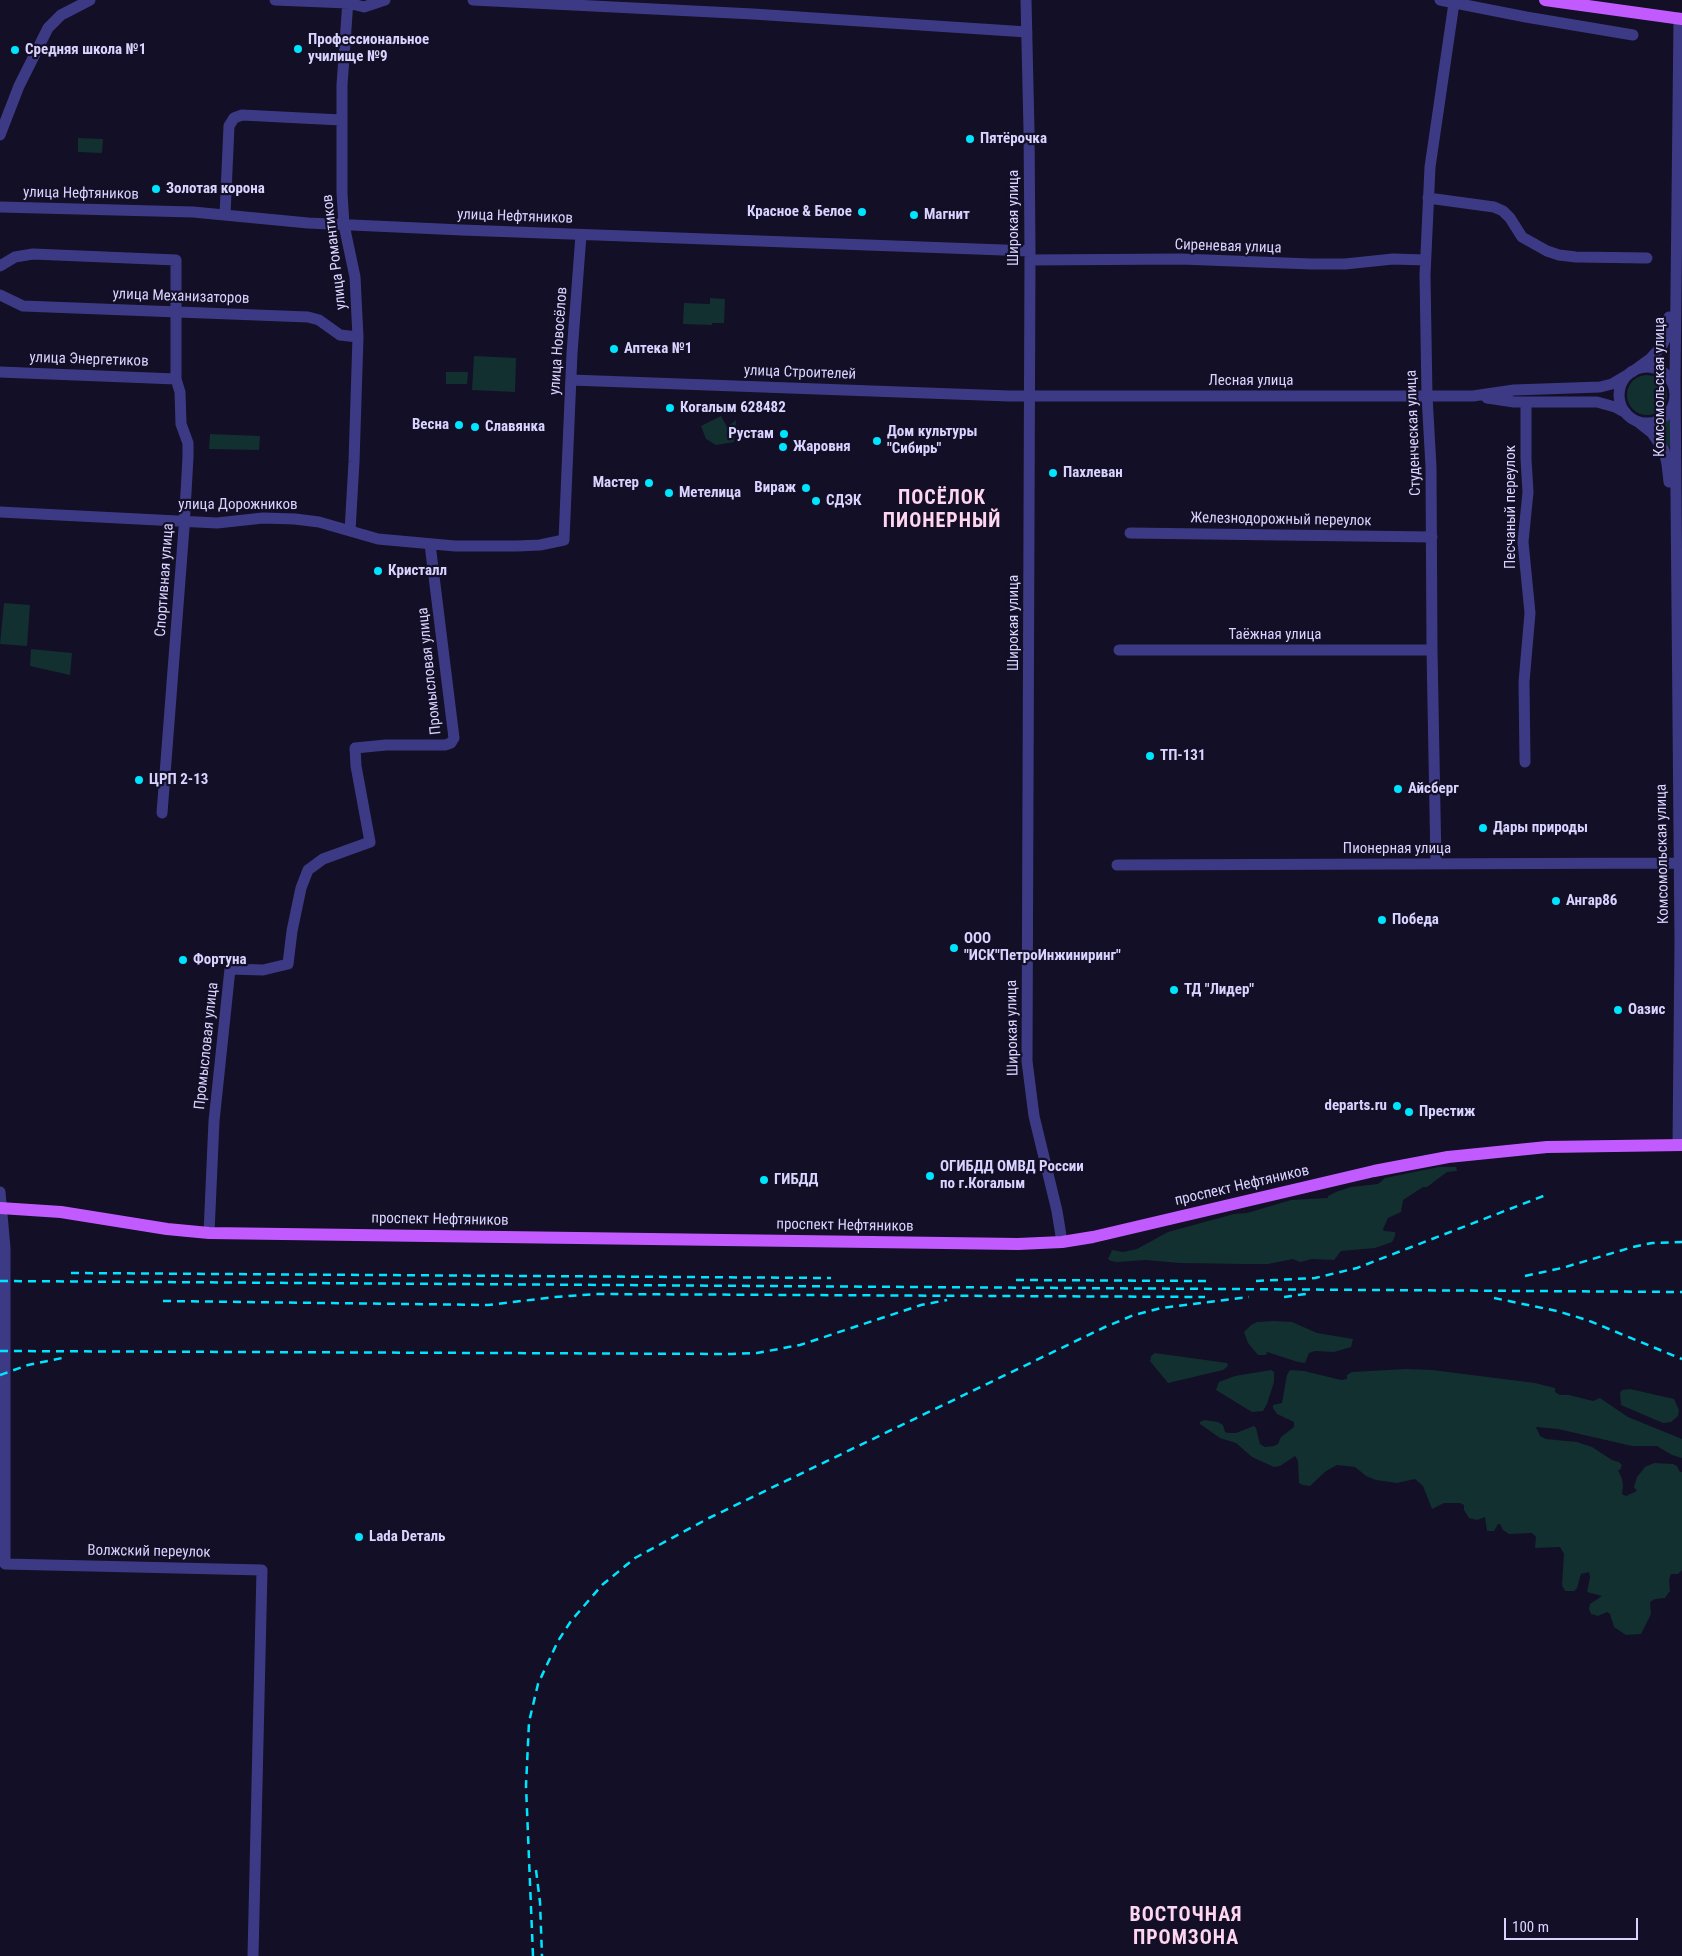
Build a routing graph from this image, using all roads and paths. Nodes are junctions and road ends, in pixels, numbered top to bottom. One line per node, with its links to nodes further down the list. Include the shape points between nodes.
1 (90, 0): 15 (street, via 61,15 48,28 19,86)
2 (275, 0): 9 (street)
3 (385, 0): 9 (street, via 364,7)
4 (474, 0): 12 (street)
5 (1026, 0): 12 (street, Широкая улица)
6 (1440, 0): 10 (street)
7 (1545, 0): 11 (main road)
8 (1602, 0): 11 (main road)
9 (348, 2): 14 (street, улица Романтиков)
10 (1454, 3): 13 (street); 16 (street, Студенческая улица)
11 (1681, 14): 18 (street, Комсомольская улица)
12 (1027, 32): 22 (street, Широкая улица)
13 (1633, 35)
14 (341, 120): 19 (street, via 242,115 234,118 229,126); 20 (street, улица Романтиков)
15 (0, 135)
16 (1428, 198): 23 (street, via 1494,208 1510,218 1522,237 1559,255); 24 (street, Студенческая улица)
17 (0, 207): 19 (street, улица Нефтяников)
18 (1676, 211): 30 (street, Комсомольская улица, via 1667,335 1654,355); 33 (street, Комсомольская улица)
19 (225, 215): 20 (street, улица Нефтяников)
20 (344, 225): 21 (street, улица Нефтяников); 28 (street, улица Романтиков, via 355,277)
21 (581, 235): 22 (street, улица Нефтяников); 32 (street, улица Новосёлов)
22 (1030, 255): 24 (street, Сиреневая улица, via 1311,264); 34 (street, Широкая улица)
23 (1647, 258)
24 (1425, 260): 35 (street, Студенческая улица)
25 (0, 266): 27 (street, Спортивная улица, via 15,257 33,254 176,260)
26 (0, 295): 27 (street, улица Механизаторов, via 23,306)
27 (176, 312): 28 (street, улица Механизаторов, via 308,317 319,320 340,334); 31 (street, Спортивная улица)
28 (358, 337): 41 (street, улица Романтиков)
29 (0, 372): 31 (street, улица Энергетиков)
30 (1631, 373): 33 (street, via 1646,367 1660,370 1670,379); 36 (street, Лесная улица, via 1600,387 1514,390); 38 (street, via 1622,384 1620,397)
31 (176, 379): 40 (street, Спортивная улица, via 180,392 181,424 188,443)
32 (571, 380): 34 (street, улица Строителей); 44 (street, улица Новосёлов)
33 (1675, 394): 38 (street, via 1670,410 1661,419 1648,422); 46 (street, Комсомольская улица)
34 (1029, 396): 35 (street, Лесная улица); 58 (street, Широкая улица, via 1028,1061 1034,1116)
35 (1427, 396): 36 (street, Лесная улица); 43 (street, Студенческая улица)
36 (1473, 396): 37 (street, Лесная улица)
37 (1526, 402): 38 (street, Лесная улица, via 1602,403); 49 (street, Песчаный переулок, via 1528,492 1523,542 1530,613 1524,682)
38 (1632, 418): 46 (street, Комсомольская улица, via 1652,433 1666,456)
39 (0, 512): 40 (street, улица Дорожников)
40 (184, 522): 41 (street, улица Дорожников, via 295,519); 50 (street, Спортивная улица)
41 (350, 531): 45 (street, улица Дорожников, via 378,539)
42 (1130, 534): 43 (street, Железнодорожный переулок)
43 (1432, 537): 48 (street, Студенческая улица)
44 (564, 540): 45 (street, улица Дорожников, via 517,546)
45 (430, 544): 57 (street, Промысловая улица, via 454,738 446,745 355,748 370,842 323,859 308,870 301,888 288,964 263,970 230,969 213,1130)
46 (1676, 564): 52 (street, Комсомольская улица)
47 (1119, 650): 48 (street, Таёжная улица)
48 (1432, 650): 51 (street, Студенческая улица)
49 (1525, 762)
50 (162, 814)
51 (1436, 864): 52 (street, Пионерная улица); 53 (street, Пионерная улица)
52 (1678, 864): 54 (street, Комсомольская улица)
53 (1117, 865)
54 (1680, 1145): 58 (main road, проспект Нефтяников, via 1547,1147 1448,1157)
55 (0, 1192): 56 (street)
56 (1, 1208): 57 (main road, проспект Нефтяников, via 82,1214 167,1230); 59 (street, Волжский переулок, via 5,1248 5,1564 262,1570)
57 (209, 1233): 58 (main road, проспект Нефтяников, via 971,1244)
58 (1062, 1242)
59 (253, 1956)

